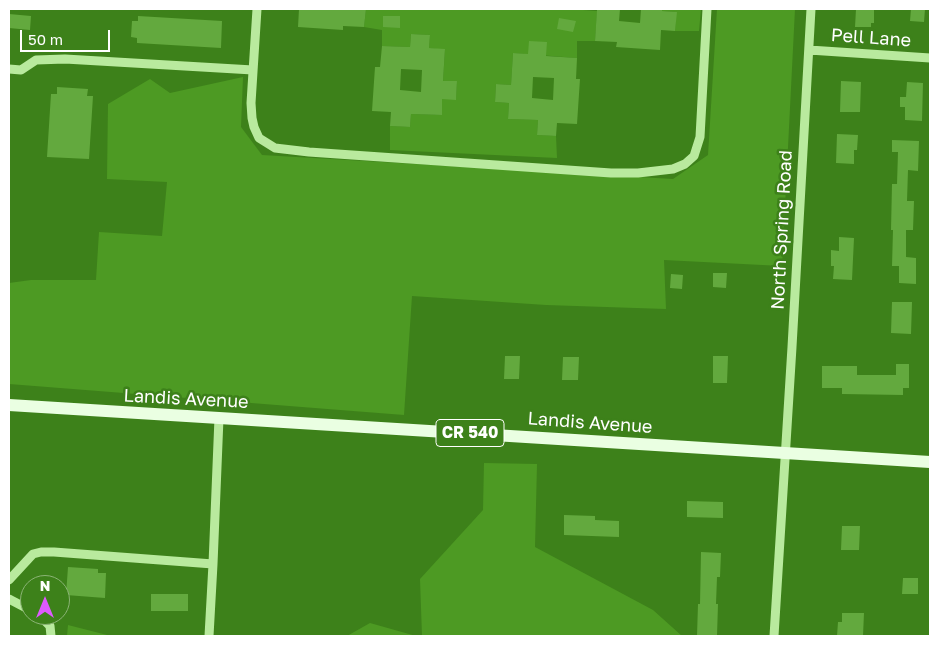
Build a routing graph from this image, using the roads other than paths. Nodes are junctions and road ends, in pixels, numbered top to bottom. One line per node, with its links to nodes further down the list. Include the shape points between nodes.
1 (257, 9): 7 (street)
2 (707, 9): 7 (street, via 700,137 694,156 674,170 612,173 275,148 259,138 254,127 251,103)
3 (811, 9): 4 (street, North Spring Road)
4 (809, 50): 5 (street, Pell Lane); 10 (street, North Spring Road)
5 (930, 58)
6 (9, 68): 7 (street, via 21,70 36,60 65,58)
7 (253, 70)
8 (9, 405): 9 (main road, Landis Avenue / CR 540)
9 (219, 418): 10 (main road, Landis Avenue / CR 540); 12 (street)
10 (785, 454): 11 (main road, Landis Avenue / CR 540); 15 (street, North Spring Road)
11 (930, 462)
12 (213, 564): 13 (street, via 41,552 34,554); 14 (street)
13 (9, 580)
14 (209, 636)
15 (774, 636)

